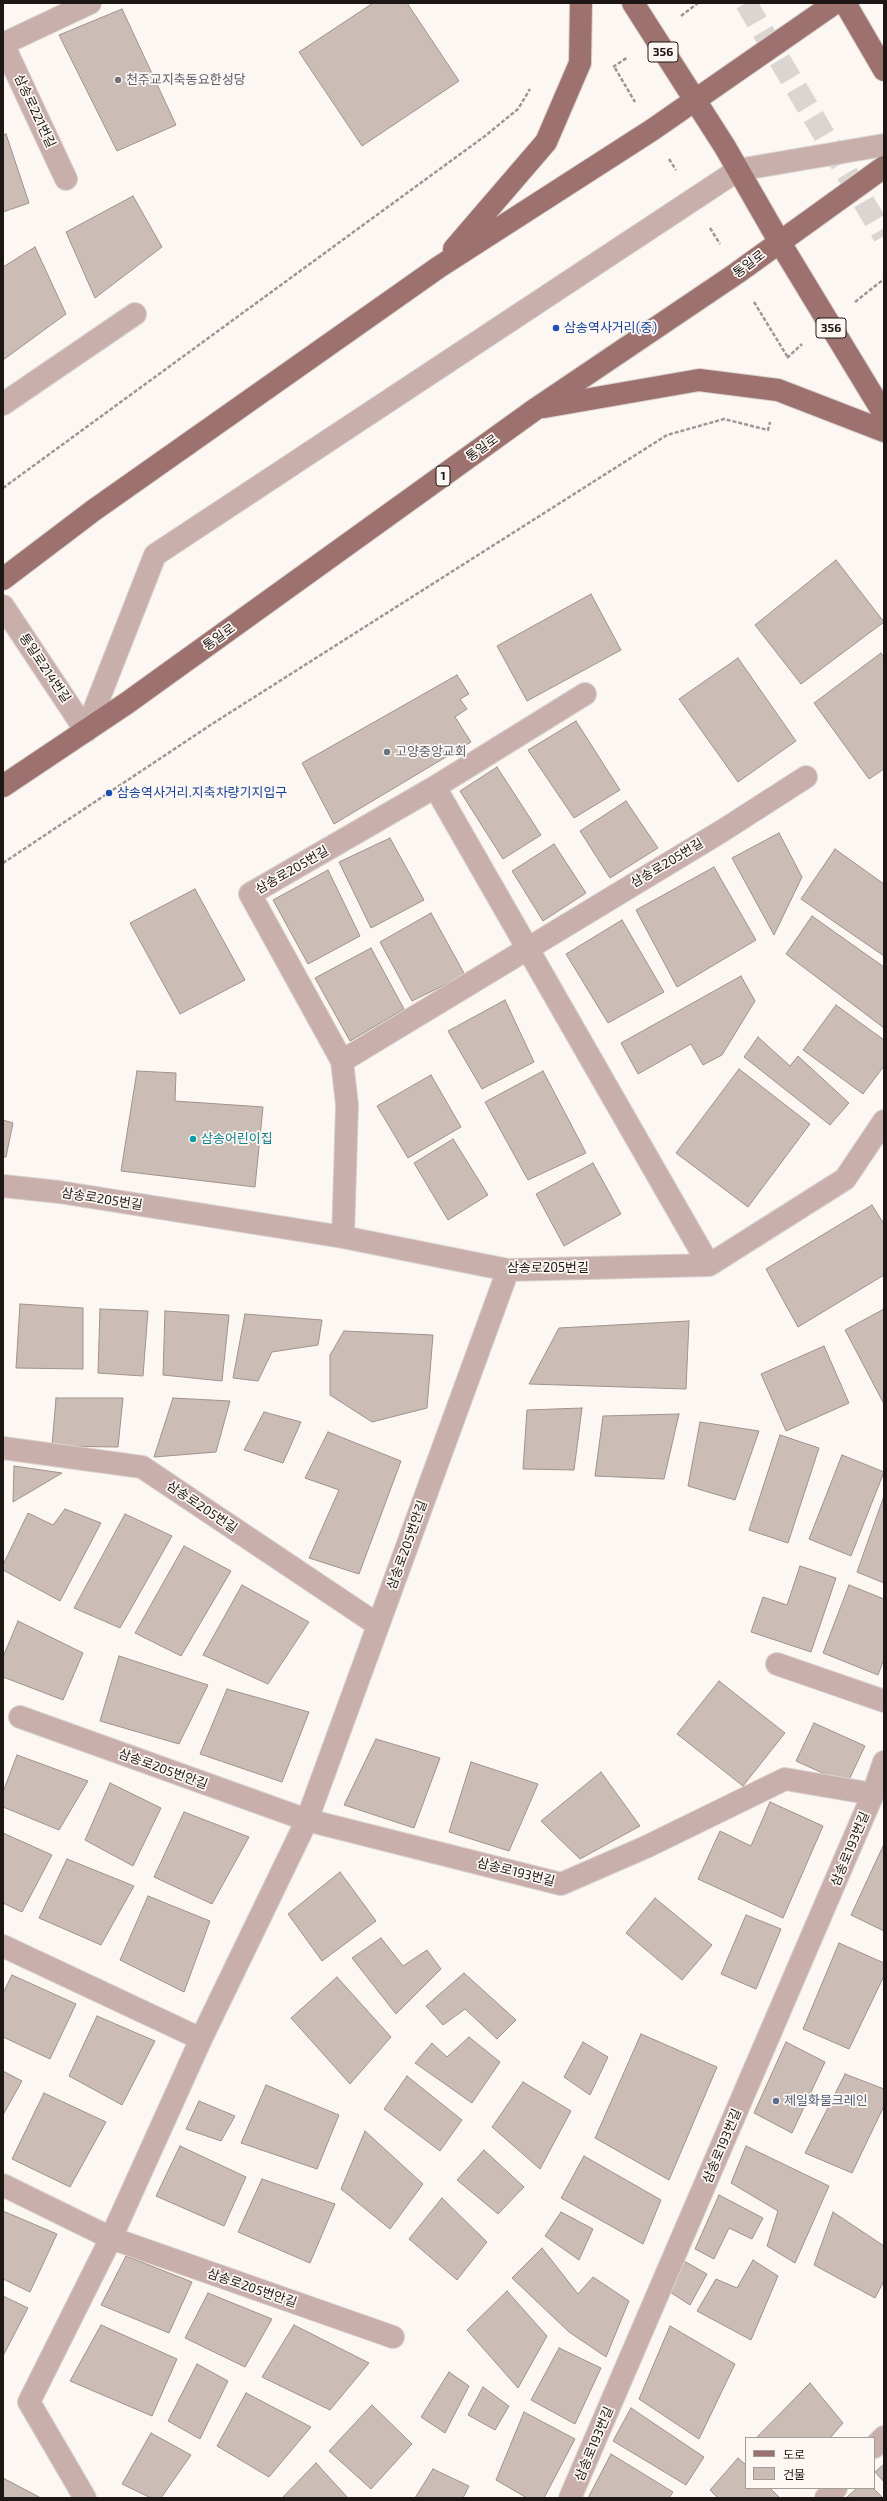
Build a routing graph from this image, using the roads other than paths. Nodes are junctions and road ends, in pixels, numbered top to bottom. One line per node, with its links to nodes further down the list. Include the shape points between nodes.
1 (90, 3): 11 (street, 삼송로221번길, via 3,44)
2 (581, 3): 13 (main road, via 580,63 546,142)
3 (633, 3): 7 (main road, 356)
4 (834, 3): 7 (main road)
5 (844, 3): 6 (main road)
6 (884, 70)
7 (693, 100): 10 (main road, 356); 13 (main road, via 652,130)
8 (884, 145): 10 (street)
9 (884, 167): 12 (main road, 통일로 / 1)
10 (738, 170): 12 (main road, 356); 22 (street, via 155,555)
11 (66, 179)
12 (779, 241): 16 (main road, 통일로 / 1, via 737,273); 17 (main road, 356)
13 (439, 267): 19 (main road, via 94,510)
14 (135, 314): 15 (street)
15 (3, 404)
16 (537, 408): 18 (main road, via 699,380 778,390); 22 (main road, 통일로 / 1)
17 (884, 414)
18 (884, 430)
19 (3, 579)
20 (3, 606): 22 (street, 통일로214번길)
21 (585, 694): 25 (street, 삼송로205번길)
22 (86, 731): 24 (main road, 통일로 / 1)
23 (806, 776): 26 (street, 삼송로205번길, via 722,831)
24 (3, 786)
25 (435, 787): 26 (street); 27 (street, 삼송로205번길, via 250,894)
26 (528, 948): 27 (street, 삼송로205번길); 31 (street)
27 (342, 1061): 30 (street, 삼송로205번길, via 347,1105)
28 (884, 1121): 31 (street, via 844,1179)
29 (3, 1186): 30 (street, 삼송로205번길, via 59,1192)
30 (343, 1237): 32 (street, 삼송로205번길)
31 (709, 1265): 32 (street, 삼송로205번길)
32 (508, 1270): 34 (street, 삼송로205번안길)
33 (3, 1448): 34 (street, 삼송로205번길, via 142,1468)
34 (378, 1625): 40 (street, 삼송로205번안길)
35 (777, 1664): 36 (street)
36 (884, 1701)
37 (20, 1717): 40 (street, 삼송로205번안길)
38 (884, 1762): 39 (street, 삼송로193번길)
39 (873, 1794): 40 (street, 삼송로193번길, via 785,1779 646,1847 561,1884); 50 (street, 삼송로193번길)
40 (307, 1820): 42 (street, 삼송로205번안길)
41 (3, 1946): 42 (street)
42 (200, 2039): 44 (street, 삼송로205번안길)
43 (3, 2185): 44 (street, 삼송로205번안길)
44 (111, 2238): 45 (street, 삼송로205번안길); 49 (street, 삼송로205번안길, via 29,2402)
45 (394, 2337)
46 (884, 2437): 47 (street)
47 (875, 2446)
48 (835, 2489): 51 (street)
49 (85, 2498)
50 (570, 2498)
51 (826, 2498)

